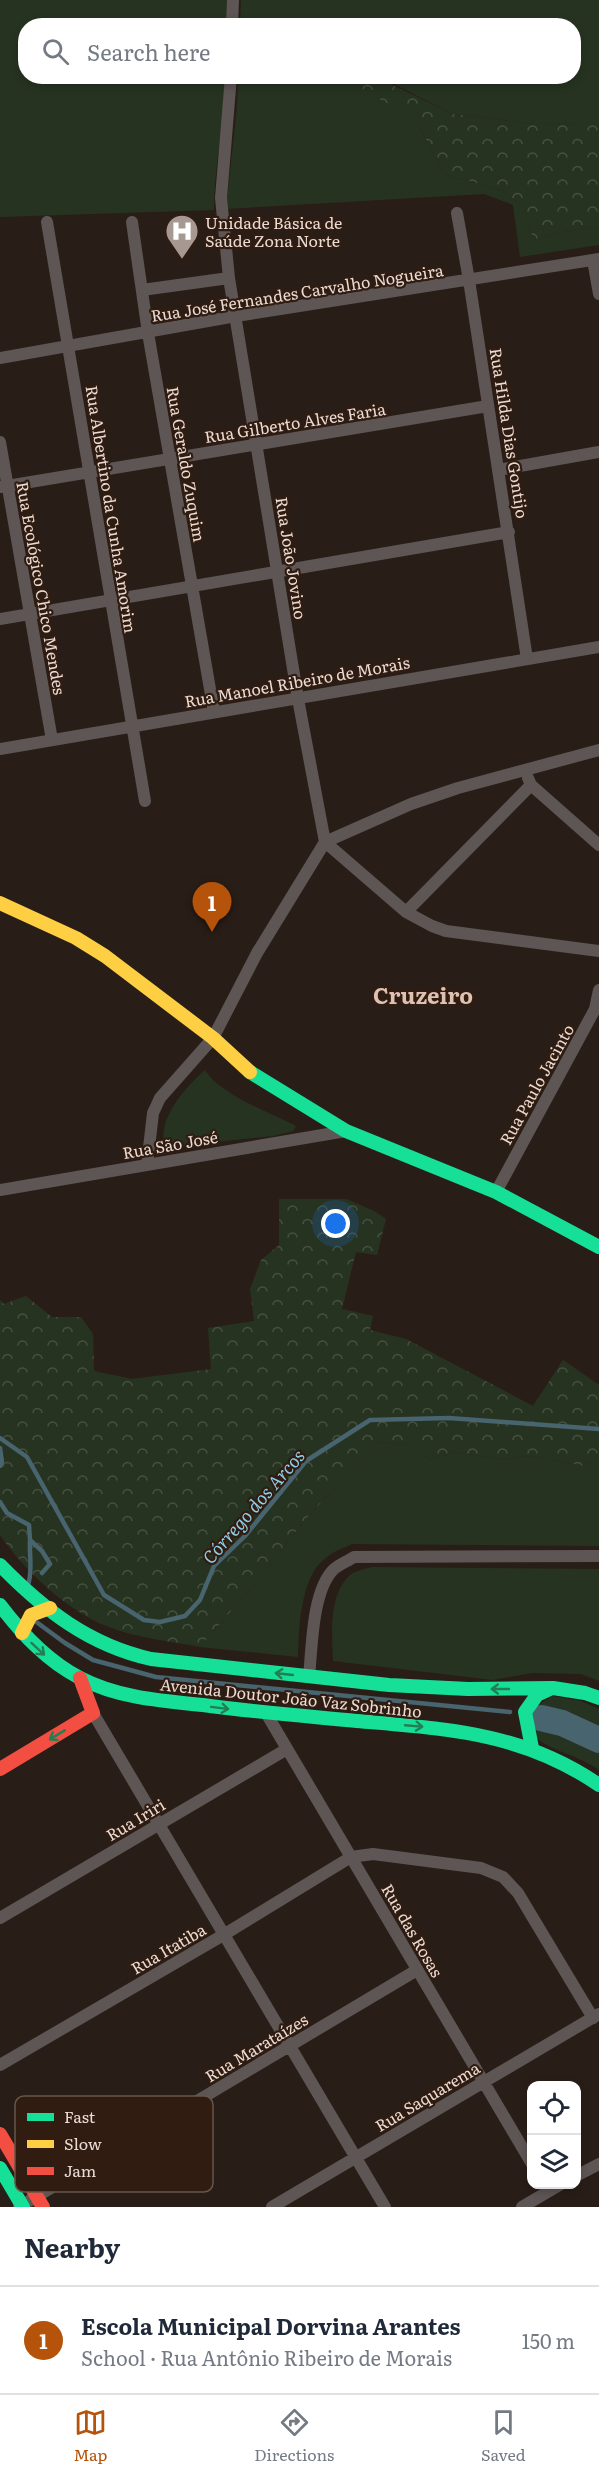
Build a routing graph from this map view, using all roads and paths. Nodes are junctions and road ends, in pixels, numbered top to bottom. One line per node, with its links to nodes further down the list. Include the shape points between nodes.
1 (233, 0): 2 (street)
2 (232, 18)
3 (230, 84): 8 (street, Rua João Jovino, via 221,198)
4 (457, 213): 9 (street, Rua Hilda Dias Gontijo)
5 (47, 222): 14 (street, Rua Albertino da Cunha Amorim)
6 (132, 222): 10 (street, Rua Geraldo Zuquim)
7 (596, 259): 9 (street, Rua José Fernandes Carvalho Nogueira); 11 (street)
8 (229, 278): 10 (street); 12 (street, Rua João Jovino)
9 (470, 280): 12 (street, Rua José Fernandes Carvalho Nogueira); 16 (street, Rua Hilda Dias Gontijo)
10 (142, 290): 13 (street, Rua Geraldo Zuquim)
11 (599, 294)
12 (236, 316): 13 (street, Rua José Fernandes Carvalho Nogueira); 18 (street, Rua João Jovino)
13 (148, 333): 14 (street, Rua José Fernandes Carvalho Nogueira); 20 (street, Rua Geraldo Zuquim)
14 (68, 346): 15 (street, Rua José Fernandes Carvalho Nogueira); 22 (street, Rua Albertino da Cunha Amorim)
15 (0, 358)
16 (488, 406): 18 (street, Rua Gilberto Alves Faria); 21 (street, Rua Hilda Dias Gontijo)
17 (0, 442): 23 (street, Rua Ecológico Chico Mendes)
18 (258, 446): 20 (street, Rua Gilberto Alves Faria); 25 (street, Rua João Jovino)
19 (599, 452): 21 (street)
20 (169, 459): 22 (street, Rua Gilberto Alves Faria); 26 (street, Rua Geraldo Zuquim)
21 (498, 470): 24 (street, Rua Hilda Dias Gontijo)
22 (91, 472): 23 (street, Rua Gilberto Alves Faria); 27 (street, Rua Albertino da Cunha Amorim)
23 (4, 487): 28 (street, Rua Ecológico Chico Mendes)
24 (509, 532): 25 (street); 31 (street, Rua Hilda Dias Gontijo)
25 (277, 572): 26 (street); 32 (street, Rua João Jovino)
26 (192, 586): 27 (street); 33 (street, Rua Geraldo Zuquim)
27 (109, 601): 28 (street); 34 (street, Rua Albertino da Cunha Amorim)
28 (29, 615): 29 (street); 35 (street, Rua Ecológico Chico Mendes)
29 (0, 619)
30 (599, 647): 31 (street, Rua Manoel Ribeiro de Morais)
31 (527, 659): 32 (street, Rua Manoel Ribeiro de Morais)
32 (298, 699): 33 (street, Rua Manoel Ribeiro de Morais); 41 (street, Rua João Jovino)
33 (214, 712): 34 (street, Rua Manoel Ribeiro de Morais)
34 (132, 726): 35 (street, Rua Manoel Ribeiro de Morais); 40 (street, Rua Albertino da Cunha Amorim)
35 (52, 740): 36 (street, Rua Manoel Ribeiro de Morais)
36 (0, 749)
37 (599, 750): 38 (street)
38 (525, 770): 39 (street); 41 (street, via 411,804)
39 (531, 785): 42 (street); 44 (street)
40 (145, 801)
41 (325, 842): 44 (street); 48 (street, via 262,944)
42 (599, 845)
43 (0, 903): 48 (street, via 95,950)
44 (406, 912): 45 (street, via 446,931)
45 (599, 951)
46 (599, 990): 47 (street, Rua Paulo Jacinto)
47 (597, 1010): 52 (street, Rua Paulo Jacinto)
48 (213, 1038): 49 (street, via 265,1083); 50 (street, via 160,1098 153,1113)
49 (346, 1131): 50 (street, Rua São José); 52 (street)
50 (147, 1165): 51 (street, Rua São José)
51 (0, 1190)
52 (496, 1192): 53 (street)
53 (599, 1247)
54 (599, 1556): 59 (street, via 354,1557 333,1569 322,1590)
55 (0, 1565): 57 (street, Avenida Doutor João Vaz Sobrinho)
56 (0, 1605): 58 (street, Avenida Doutor João Vaz Sobrinho)
57 (50, 1608): 58 (street, via 31,1614); 59 (street, Avenida Doutor João Vaz Sobrinho, one-way to 57, via 163,1661 115,1650)
58 (22, 1633): 60 (street, Avenida Doutor João Vaz Sobrinho, one-way to 60, via 46,1656)
59 (309, 1677): 61 (street, Avenida Doutor João Vaz Sobrinho, one-way to 59, via 467,1689)
60 (80, 1678): 63 (street); 64 (street, Avenida Doutor João Vaz Sobrinho, one-way to 64, via 116,1692 150,1699)
61 (550, 1689): 62 (street, Avenida Doutor João Vaz Sobrinho); 65 (street, via 537,1695 525,1712)
62 (599, 1698)
63 (93, 1713): 67 (street, one-way to 67); 69 (street)
64 (266, 1713): 65 (street, Avenida Doutor João Vaz Sobrinho, one-way to 65, via 447,1730 496,1737); 66 (street, Rua das Rosas)
65 (532, 1748): 68 (street, Avenida Doutor João Vaz Sobrinho, via 585,1773)
66 (287, 1749): 69 (street, Rua Iriri); 70 (street, Rua das Rosas)
67 (0, 1768)
68 (599, 1785)
69 (160, 1824): 71 (street, Rua Iriri); 72 (street)
70 (351, 1857): 72 (street, Rua Itatiba); 73 (street, Rua das Rosas); 74 (street, via 373,1854 481,1868 503,1877 518,1893)
71 (0, 1918)
72 (225, 1934): 75 (street); 76 (street, Rua Itatiba)
73 (417, 1970): 75 (street, Rua Marataízes); 77 (street, Rua das Rosas)
74 (596, 2016): 77 (street, Rua Saquarema)
75 (291, 2046): 78 (street, Rua Marataízes); 80 (street)
76 (0, 2064)
77 (483, 2082): 80 (street, Rua Saquarema); 81 (street, Rua das Rosas)
78 (211, 2096)
79 (0, 2134): 82 (street)
80 (356, 2157): 90 (street, Rua Saquarema); 91 (street)
81 (527, 2157)
82 (15, 2160)
83 (599, 2164): 85 (street)
84 (0, 2168): 89 (street)
85 (581, 2173)
86 (545, 2189): 92 (street)
87 (56, 2192): 88 (street, Rua Marataízes)
88 (40, 2202): 89 (street, Rua Marataízes)
89 (21, 2206)
90 (272, 2207)
91 (385, 2207)
92 (522, 2207)

